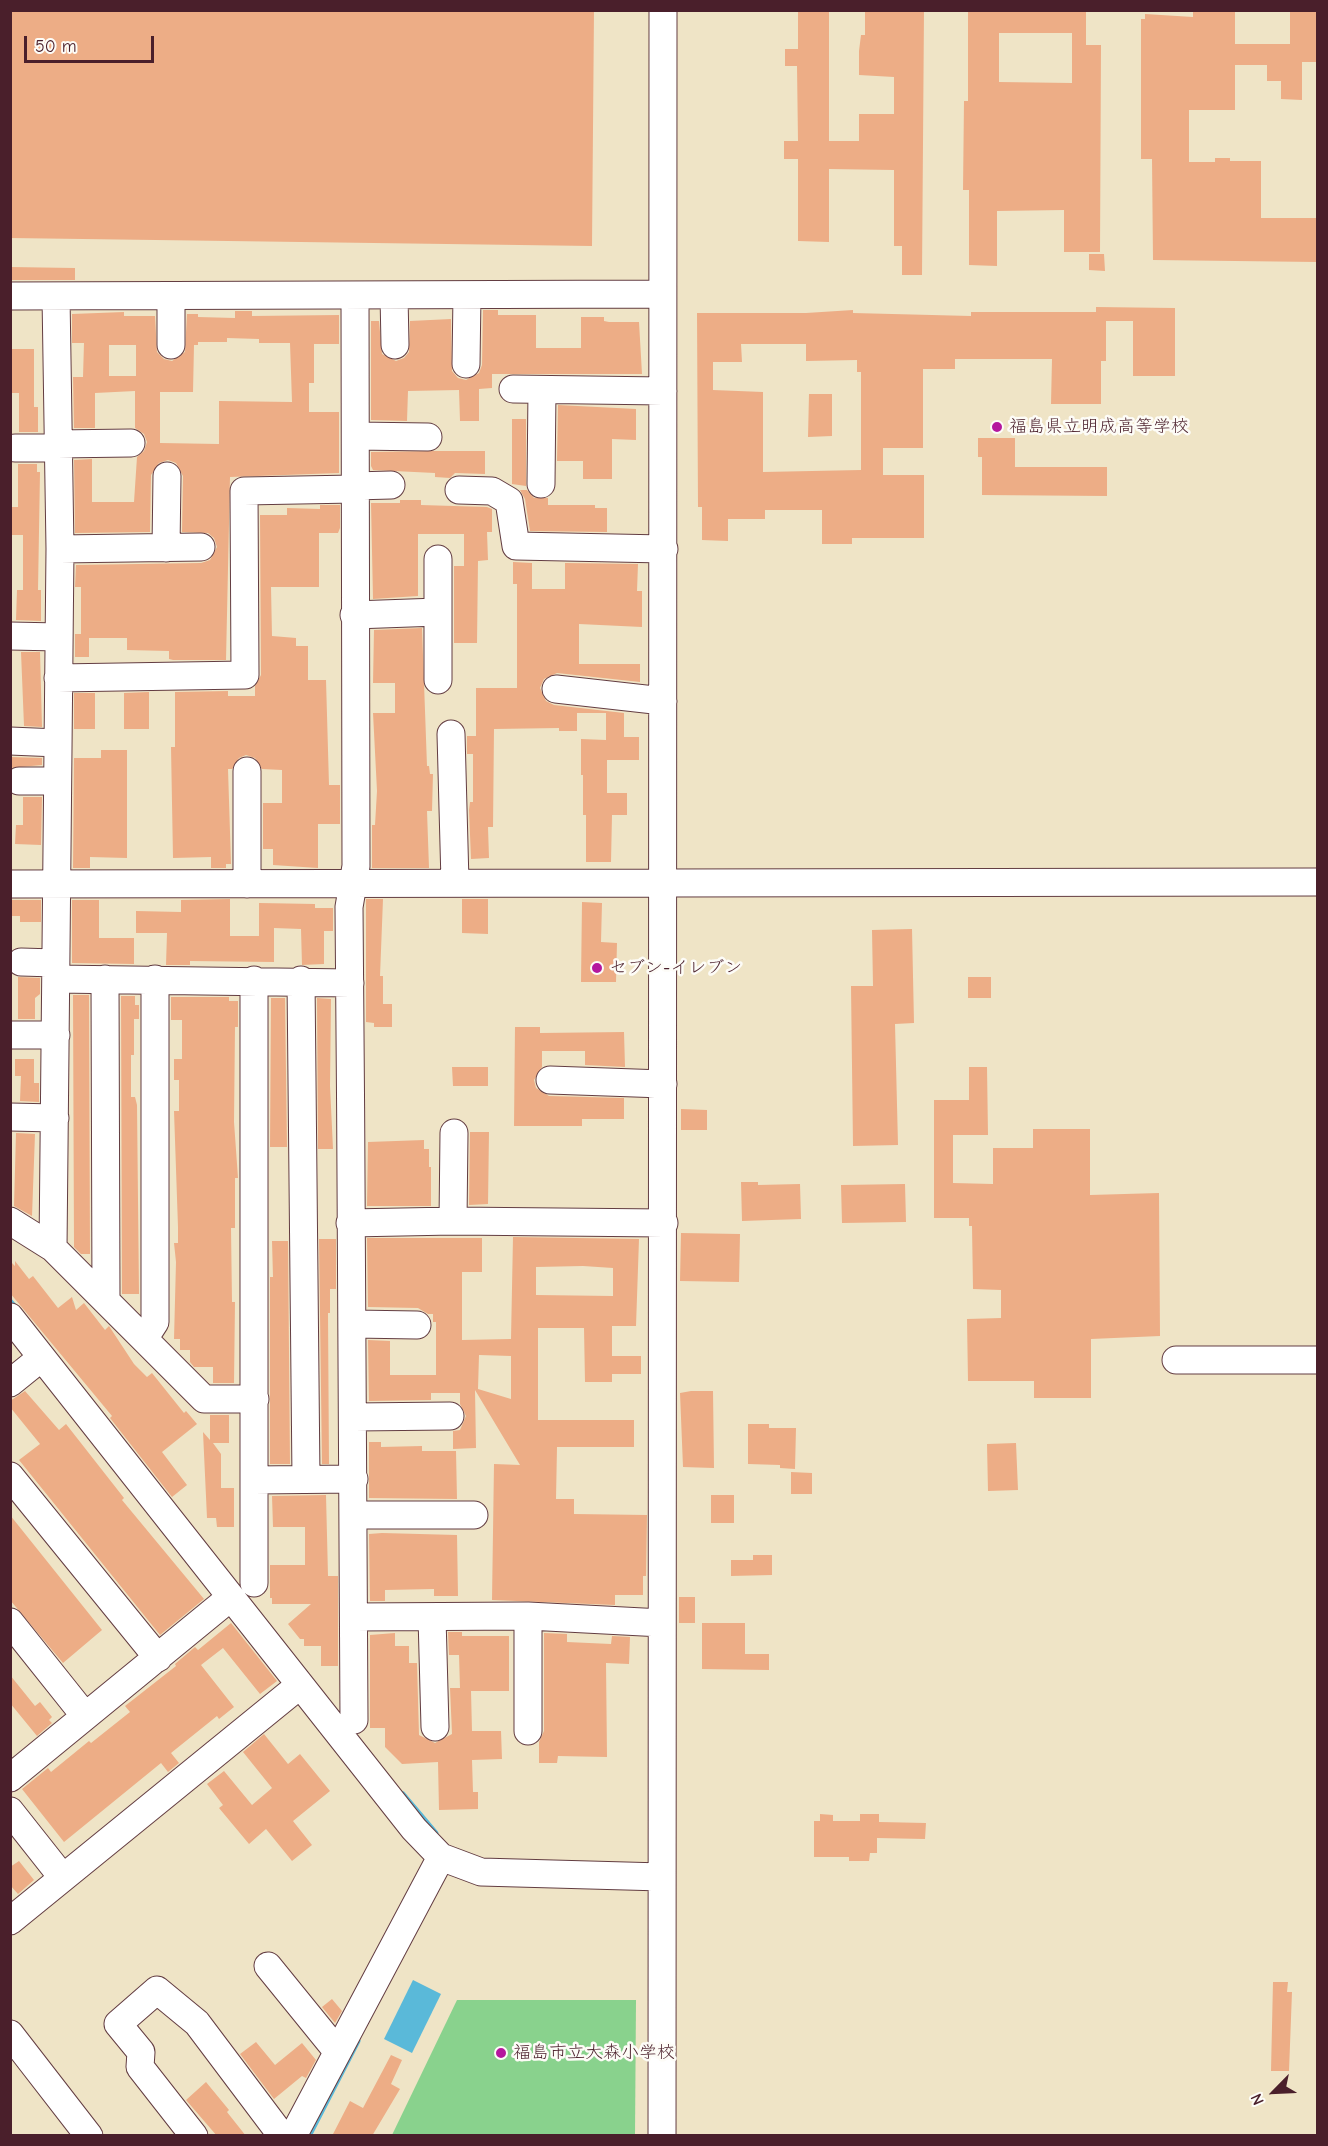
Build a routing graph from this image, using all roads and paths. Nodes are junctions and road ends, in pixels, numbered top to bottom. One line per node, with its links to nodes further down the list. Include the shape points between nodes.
1 (663, 10): 2 (street)
2 (662, 294): 5 (street); 14 (street)
3 (356, 295): 4 (street); 8 (street); 15 (street)
4 (394, 295): 5 (street); 10 (street)
5 (467, 295): 11 (street)
6 (10, 296): 7 (street)
7 (56, 296): 8 (street); 18 (street)
8 (171, 296): 9 (street)
9 (171, 345)
10 (395, 345)
11 (466, 364)
12 (513, 388): 13 (street)
13 (543, 390): 14 (street); 21 (street)
14 (663, 391): 28 (street)
15 (356, 436): 16 (street); 23 (street)
16 (428, 437)
17 (131, 443): 18 (street)
18 (57, 446): 19 (street); 27 (street)
19 (15, 448)
20 (167, 476): 26 (street)
21 (542, 484)
22 (391, 485): 23 (street)
23 (354, 488): 31 (street); 34 (street, via 244,491 245,675)
24 (459, 490): 28 (street, via 492,491 509,501 516,546)
25 (201, 547): 26 (street)
26 (166, 548): 27 (street)
27 (60, 549): 33 (street)
28 (664, 549): 37 (street)
29 (438, 559): 30 (street)
30 (438, 612): 31 (street); 35 (street)
31 (354, 615): 49 (street)
32 (10, 636): 33 (street)
33 (59, 637): 34 (street)
34 (58, 678): 40 (street)
35 (438, 680)
36 (555, 689): 37 (street)
37 (663, 701): 50 (street)
38 (451, 734): 44 (street)
39 (10, 741): 40 (street)
40 (58, 743): 43 (street)
41 (247, 771): 48 (street)
42 (19, 781): 43 (street)
43 (57, 781): 47 (street)
44 (455, 882): 49 (street); 50 (street)
45 (1317, 882): 50 (street)
46 (10, 884): 47 (street)
47 (56, 884): 48 (street); 52 (street)
48 (247, 884): 49 (street)
49 (354, 884): 57 (street, via 350,907)
50 (663, 884): 61 (street)
51 (21, 962): 52 (street)
52 (56, 971): 53 (street); 59 (street)
53 (105, 979): 54 (street); 70 (street)
54 (155, 979): 55 (street); 74 (street, via 155,1322)
55 (254, 980): 56 (street); 79 (street)
56 (301, 980): 57 (street); 83 (street)
57 (350, 983): 67 (street)
58 (10, 1035): 59 (street)
59 (56, 1035): 63 (street)
60 (550, 1080): 61 (street)
61 (663, 1084): 68 (street)
62 (10, 1117): 63 (street)
63 (55, 1118): 69 (street)
64 (454, 1132): 66 (street)
65 (10, 1221): 69 (street)
66 (453, 1221): 67 (street); 68 (street)
67 (350, 1223): 72 (street)
68 (664, 1223): 94 (street)
69 (53, 1248): 70 (street)
70 (106, 1301): 74 (street)
71 (10, 1317): 75 (street)
72 (354, 1324): 73 (street); 81 (street)
73 (417, 1325)
74 (144, 1339): 79 (street, via 204,1399)
75 (41, 1358): 78 (street); 89 (street)
76 (1176, 1360): 77 (street)
77 (1317, 1360)
78 (10, 1383)
79 (255, 1400): 85 (street)
80 (450, 1416): 81 (street)
81 (354, 1417): 84 (street)
82 (10, 1476): 95 (street)
83 (306, 1479): 84 (street); 85 (street)
84 (354, 1479): 86 (street)
85 (254, 1480): 88 (street)
86 (354, 1515): 87 (street); 91 (street)
87 (474, 1515)
88 (254, 1583)
89 (231, 1597): 95 (street); 96 (street)
90 (528, 1616): 92 (street); 94 (street); 100 (street)
91 (354, 1617): 92 (street); 98 (street)
92 (432, 1617): 99 (street)
93 (10, 1622): 97 (street)
94 (662, 1623): 104 (street)
95 (158, 1658): 97 (street)
96 (300, 1685): 103 (street, via 414,1829); 105 (street)
97 (86, 1716): 101 (street)
98 (354, 1720)
99 (435, 1727)
100 (528, 1731)
101 (10, 1778)
102 (10, 1811): 105 (street)
103 (441, 1857): 104 (street, via 481,1872); 109 (street)
104 (662, 1877): 114 (street)
105 (63, 1878): 106 (street)
106 (10, 1921)
107 (268, 1966): 109 (street)
108 (10, 2034): 110 (street)
109 (338, 2051): 113 (street)
110 (89, 2136)
111 (194, 2136): 112 (street, via 140,2067 141,2052 118,2024 157,1990 197,2023)
112 (282, 2136)
113 (293, 2136)
114 (662, 2136)

